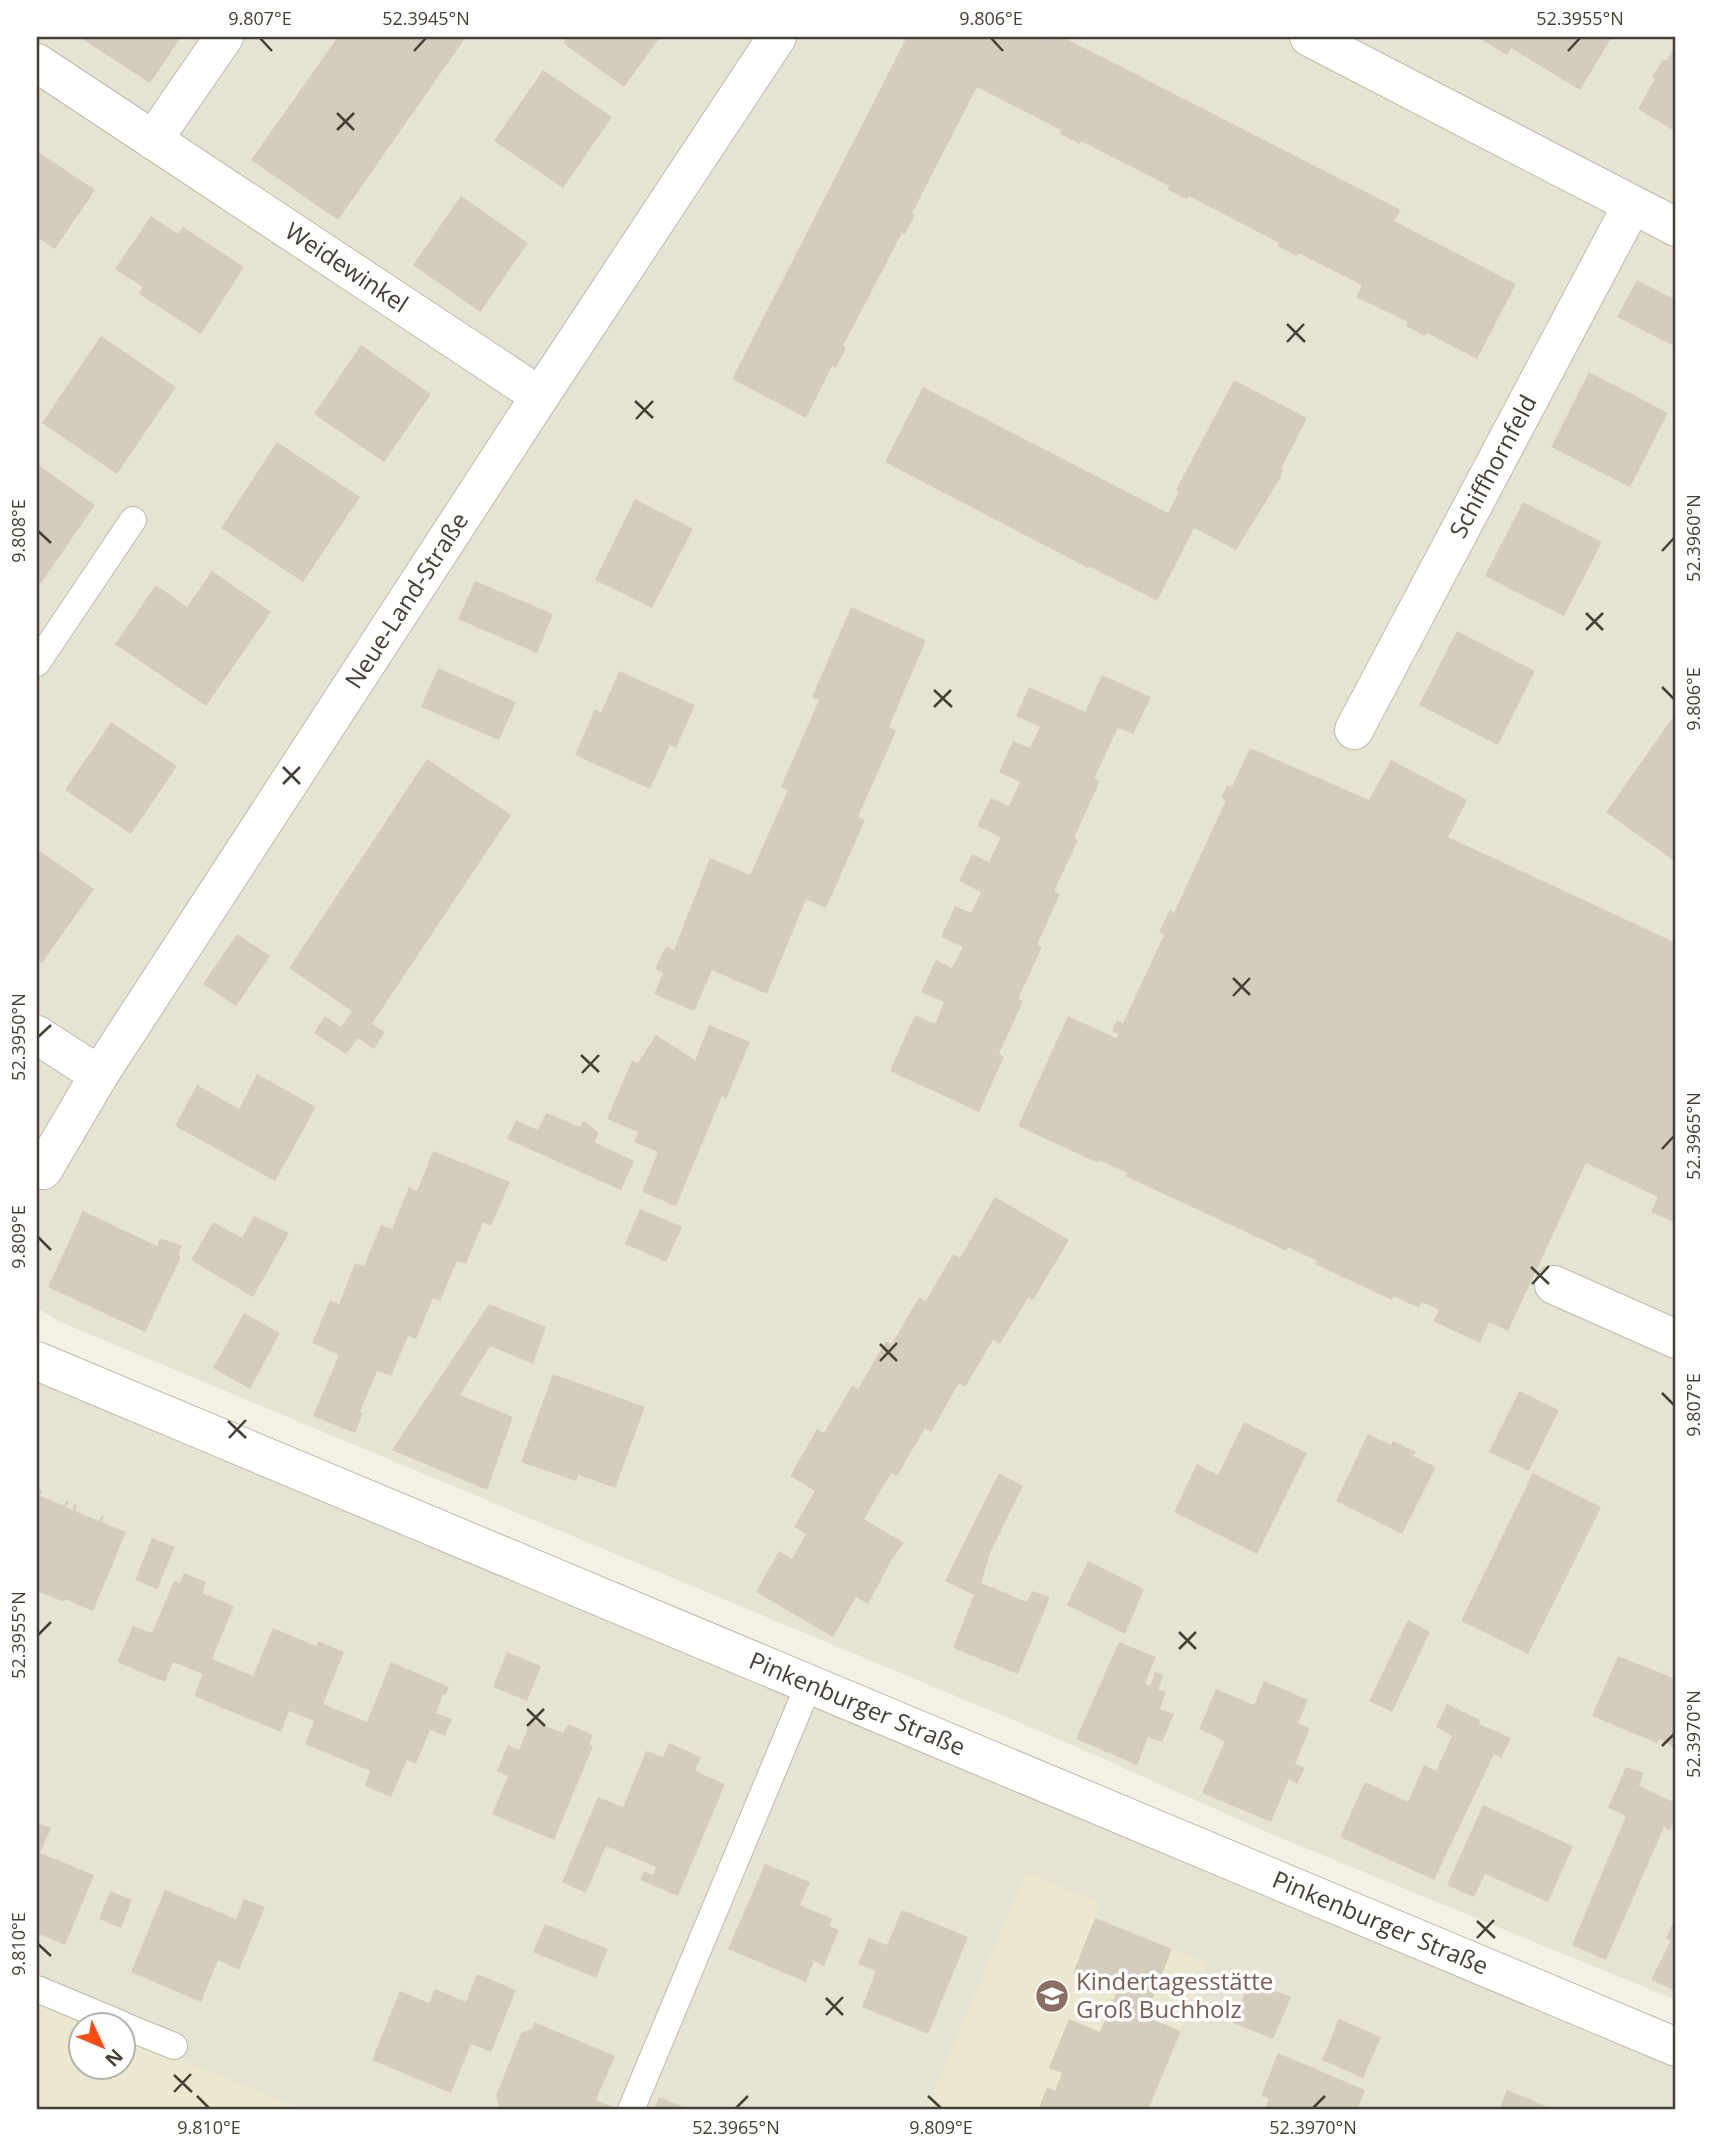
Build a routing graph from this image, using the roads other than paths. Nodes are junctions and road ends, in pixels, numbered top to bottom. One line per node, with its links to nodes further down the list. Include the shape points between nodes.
1 (224, 37): 5 (street)
2 (777, 37): 8 (street, Neue-Land-Straße)
3 (1309, 37): 6 (street)
4 (37, 63): 5 (street, Weidewinkel)
5 (153, 139): 8 (street, Weidewinkel)
6 (1632, 205): 7 (street); 11 (street, Schiffhornfeld)
7 (1676, 227)
8 (540, 396): 13 (street, Neue-Land-Straße)
9 (133, 520): 10 (lane)
10 (37, 663)
11 (1354, 730)
12 (37, 1035): 13 (street)
13 (99, 1074): 14 (street, Neue-Land-Straße)
14 (43, 1170)
15 (1554, 1284): 16 (street)
16 (1676, 1339)
17 (37, 1361): 18 (street, Pinkenburger Straße)
18 (809, 1684): 23 (street, Pinkenburger Straße); 24 (lane)
19 (37, 1989): 20 (lane)
20 (87, 2010)
21 (136, 2031): 22 (lane)
22 (174, 2046)
23 (1676, 2047)
24 (631, 2110)

